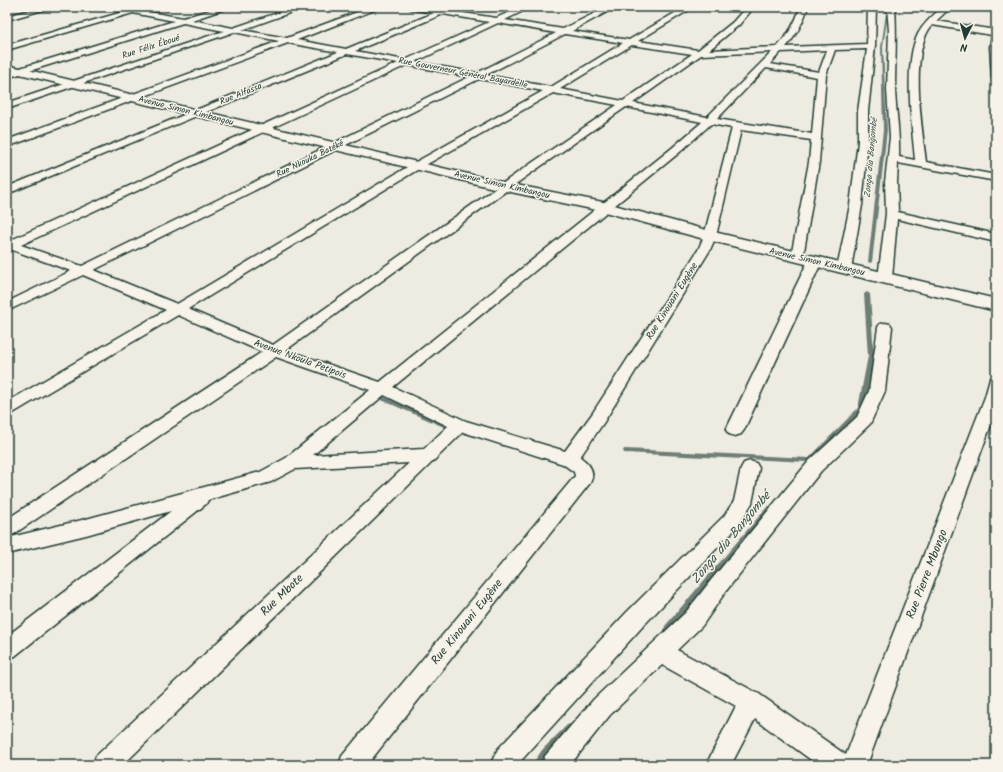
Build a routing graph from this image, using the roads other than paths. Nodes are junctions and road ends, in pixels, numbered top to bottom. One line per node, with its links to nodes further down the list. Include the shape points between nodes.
1 (50, 7): 21 (street)
2 (110, 7): 19 (street, Rue Gouverneur Général Bayardelle)
3 (149, 7): 19 (street)
4 (227, 7): 22 (street)
5 (302, 7): 25 (street, Rue Félix Éboué)
6 (378, 7): 28 (street)
7 (411, 7): 20 (street)
8 (454, 7): 20 (street, Rue Alfassa)
9 (527, 7): 23 (street)
10 (612, 7): 26 (street, Rue Nkouka Batéké)
11 (690, 7): 29 (street)
12 (750, 7): 35 (street, via 733,26)
13 (804, 7): 33 (street, via 796,29)
14 (872, 7): 30 (street)
15 (891, 7): 54 (street, via 891,90 896,137)
16 (947, 7): 24 (street)
17 (988, 7): 18 (street)
18 (996, 8)
19 (134, 11): 22 (street, Rue Gouverneur Général Bayardelle); 32 (street)
20 (442, 12): 23 (street); 34 (street, Rue Alfassa)
21 (7, 18)
22 (181, 21): 25 (street, Rue Gouverneur Général Bayardelle); 38 (street)
23 (497, 21): 26 (street); 36 (street)
24 (930, 22): 27 (street); 56 (street, via 919,41 915,75)
25 (233, 30): 28 (street, Rue Gouverneur Général Bayardelle); 42 (street, Rue Félix Éboué)
26 (563, 32): 29 (street); 39 (street, Rue Nkouka Batéké)
27 (996, 32): 41 (street)
28 (288, 40): 34 (street, Rue Gouverneur Général Bayardelle); 44 (street)
29 (629, 43): 35 (street); 43 (street)
30 (871, 46): 31 (street); 67 (street, via 856,205)
31 (832, 47): 33 (street); 40 (street)
32 (7, 48)
33 (781, 48): 35 (street); 37 (street)
34 (346, 51): 36 (street, Rue Gouverneur Général Bayardelle); 47 (street, Rue Alfassa)
35 (698, 53): 45 (street)
36 (407, 63): 39 (street, Rue Gouverneur Général Bayardelle); 50 (street)
37 (763, 66): 40 (street); 48 (street)
38 (11, 72): 42 (street, Avenue Simon Kimbangou)
39 (477, 76): 43 (street, Rue Gouverneur Général Bayardelle); 53 (street, Rue Nkouka Batéké)
40 (822, 76): 51 (street)
41 (996, 78)
42 (74, 84): 44 (street, Avenue Simon Kimbangou); 46 (street, Rue Félix Éboué)
43 (553, 90): 45 (street, Rue Gouverneur Général Bayardelle); 55 (street)
44 (131, 98): 47 (street, Avenue Simon Kimbangou); 52 (street)
45 (626, 104): 48 (street, Rue Gouverneur Général Bayardelle); 58 (street)
46 (7, 106)
47 (194, 113): 50 (street, Avenue Simon Kimbangou); 59 (street, Rue Alfassa)
48 (709, 120): 49 (street, Rue Gouverneur Général Bayardelle); 60 (street, via 676,150)
49 (737, 126): 51 (street, Rue Gouverneur Général Bayardelle); 62 (street, Rue Kinouani Eugène)
50 (262, 130): 53 (street, Avenue Simon Kimbangou); 64 (street)
51 (816, 138): 65 (street)
52 (7, 144)
53 (335, 147): 55 (street, Avenue Simon Kimbangou); 68 (street, Rue Nkouka Batéké)
54 (893, 159): 56 (street); 61 (street)
55 (418, 165): 58 (street, Avenue Simon Kimbangou); 72 (street)
56 (921, 165): 57 (street)
57 (996, 178)
58 (506, 187): 60 (street, Avenue Simon Kimbangou); 74 (street)
59 (7, 191)
60 (603, 207): 62 (street, Avenue Simon Kimbangou); 75 (street)
61 (892, 214): 63 (street); 69 (street)
62 (710, 236): 65 (street, Avenue Simon Kimbangou); 81 (street, Rue Kinouani Eugène, via 704,250 598,418)
63 (996, 238)
64 (9, 245): 68 (street, Avenue Nkoula Petipois)
65 (797, 257): 66 (street, Avenue Simon Kimbangou)
66 (815, 261): 67 (street, Avenue Simon Kimbangou); 79 (street)
67 (844, 269): 69 (street, Avenue Simon Kimbangou)
68 (82, 270): 71 (street, Rue Nkouka Batéké); 72 (street, Avenue Nkoula Petipois)
69 (885, 278): 70 (street, Avenue Simon Kimbangou)
70 (996, 305)
71 (7, 307)
72 (177, 310): 74 (street, Avenue Nkoula Petipois); 77 (street)
73 (885, 327): 89 (street, via 878,391 864,420 815,466 723,579 694,619)
74 (274, 351): 75 (street, Avenue Nkoula Petipois); 86 (street)
75 (382, 388): 78 (street, Avenue Nkoula Petipois); 82 (street)
76 (995, 393): 97 (street, Rue Pierre Mbongo)
77 (7, 409)
78 (460, 425): 80 (street, Rue Mbote); 81 (street, Avenue Nkoula Petipois)
79 (735, 430)
80 (434, 451): 82 (street); 91 (street, Rue Mbote)
81 (569, 459): 84 (street, Avenue Nkoula Petipois, via 582,467 585,472)
82 (292, 463): 85 (street, via 264,478)
83 (750, 468): 93 (street, via 743,503 731,521 635,619)
84 (584, 478): 92 (street, Rue Kinouani Eugène)
85 (205, 494): 87 (street); 88 (street)
86 (7, 529)
87 (7, 546)
88 (7, 649)
89 (658, 652): 90 (street); 94 (street, via 602,707)
90 (751, 702): 95 (street); 96 (street)
91 (105, 765)
92 (350, 765)
93 (502, 765)
94 (554, 765)
95 (718, 765)
96 (839, 765)
97 (855, 765)

